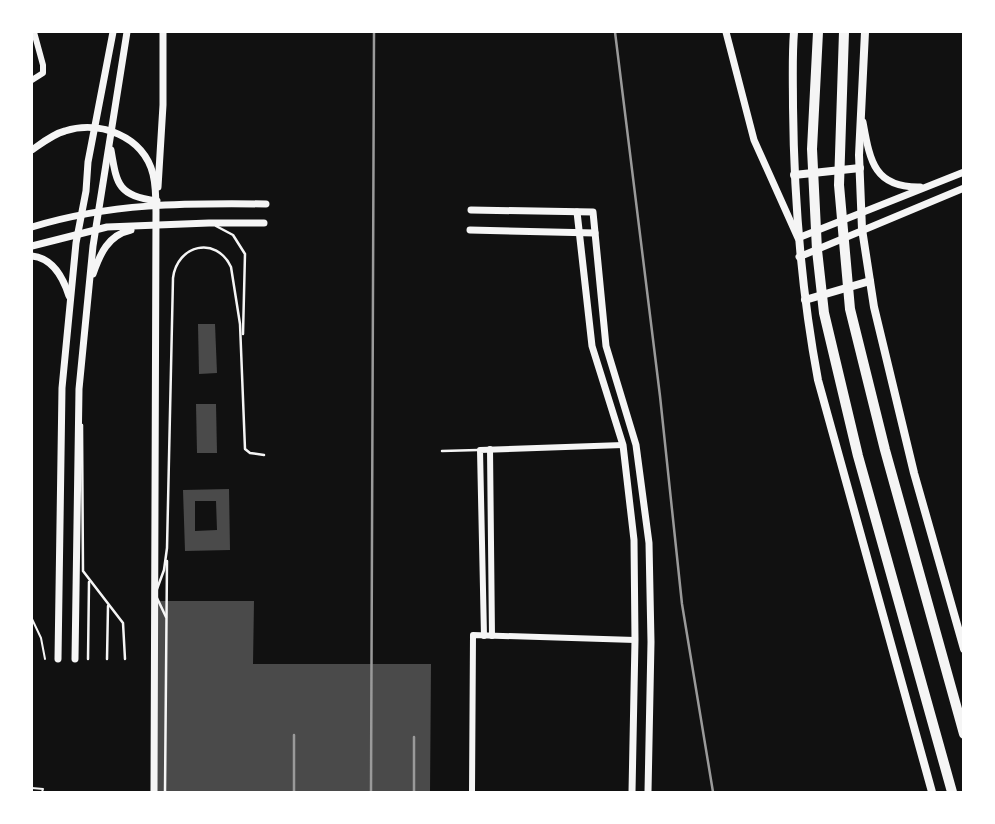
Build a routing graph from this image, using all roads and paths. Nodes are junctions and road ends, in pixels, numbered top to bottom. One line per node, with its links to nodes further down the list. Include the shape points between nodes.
1 (34, 32): 10 (street, via 43,73)
2 (113, 32): 25 (street)
3 (127, 32): 12 (street)
4 (163, 32): 23 (street)
5 (726, 32): 37 (street, via 754,140)
6 (794, 32): 16 (main road)
7 (818, 32): 77 (highway, via 813,185 824,313 858,456)
8 (844, 32): 68 (highway, via 839,185 850,309)
9 (865, 32): 11 (main road)
10 (32, 79)
11 (861, 112): 14 (main road); 17 (street, via 870,159 878,173 903,187)
12 (109, 140): 20 (street, via 115,178 123,190); 21 (street)
13 (32, 150): 23 (street, via 64,131 83,128 99,127 127,138 153,174)
14 (859, 168): 16 (main road); 26 (main road)
15 (964, 172): 17 (street)
16 (794, 175): 37 (main road)
17 (924, 187): 26 (street)
18 (964, 188): 31 (street)
19 (266, 204): 20 (street)
20 (178, 205): 21 (street)
21 (99, 210): 25 (street); 32 (street)
22 (471, 210): 24 (street)
23 (156, 212): 54 (street)
24 (577, 212): 35 (street); 36 (street, via 593,212)
25 (81, 213): 30 (street); 34 (street)
26 (861, 213): 31 (main road); 37 (street)
27 (209, 223): 28 (street); 29 (street); 45 (lane, via 233,235 245,254)
28 (264, 223)
29 (149, 226): 32 (street); 42 (street, via 112,239)
30 (32, 227)
31 (862, 229): 40 (street); 41 (main road)
32 (96, 230): 34 (street); 42 (street)
33 (470, 230): 35 (street)
34 (78, 233): 38 (street); 44 (street)
35 (580, 233): 36 (street); 47 (street, via 592,346)
36 (595, 233): 75 (street, via 606,346 636,445 649,542)
37 (797, 238): 40 (main road)
38 (32, 246)
39 (32, 256): 44 (street, via 52,265)
40 (799, 257): 43 (main road)
41 (870, 281): 43 (main road); 61 (main road, via 901,424)
42 (89, 284): 46 (street)
43 (804, 300): 76 (main road, via 818,380)
44 (70, 304): 63 (street, via 62,388)
45 (242, 347): 51 (lane, via 245,449); 52 (lane, via 228,259 217,251 195,247 183,255 173,272)
46 (79, 389): 53 (lane, via 84,453 82,568); 64 (street)
47 (623, 445): 48 (street); 60 (street, via 634,540)
48 (490, 449): 49 (street); 59 (street)
49 (480, 450): 50 (lane); 58 (street)
50 (442, 451)
51 (264, 455)
52 (167, 548): 54 (lane); 56 (lane)
53 (89, 581): 55 (lane); 65 (lane)
54 (155, 593): 56 (lane); 71 (street)
55 (108, 604): 66 (lane); 67 (lane, via 123,623)
56 (166, 617): 72 (lane)
57 (32, 619): 62 (path)
58 (484, 636): 59 (street); 73 (street, via 473,635)
59 (492, 636): 60 (street)
60 (635, 640): 74 (street)
61 (964, 649)
62 (45, 659)
63 (58, 659)
64 (75, 659)
65 (88, 659)
66 (107, 659)
67 (125, 659)
68 (964, 734)
69 (32, 788): 70 (path, via 43,789)
70 (42, 793)
71 (154, 793)
72 (165, 793)
73 (472, 793)
74 (632, 793)
75 (648, 793)
76 (932, 793)
77 (952, 793)

